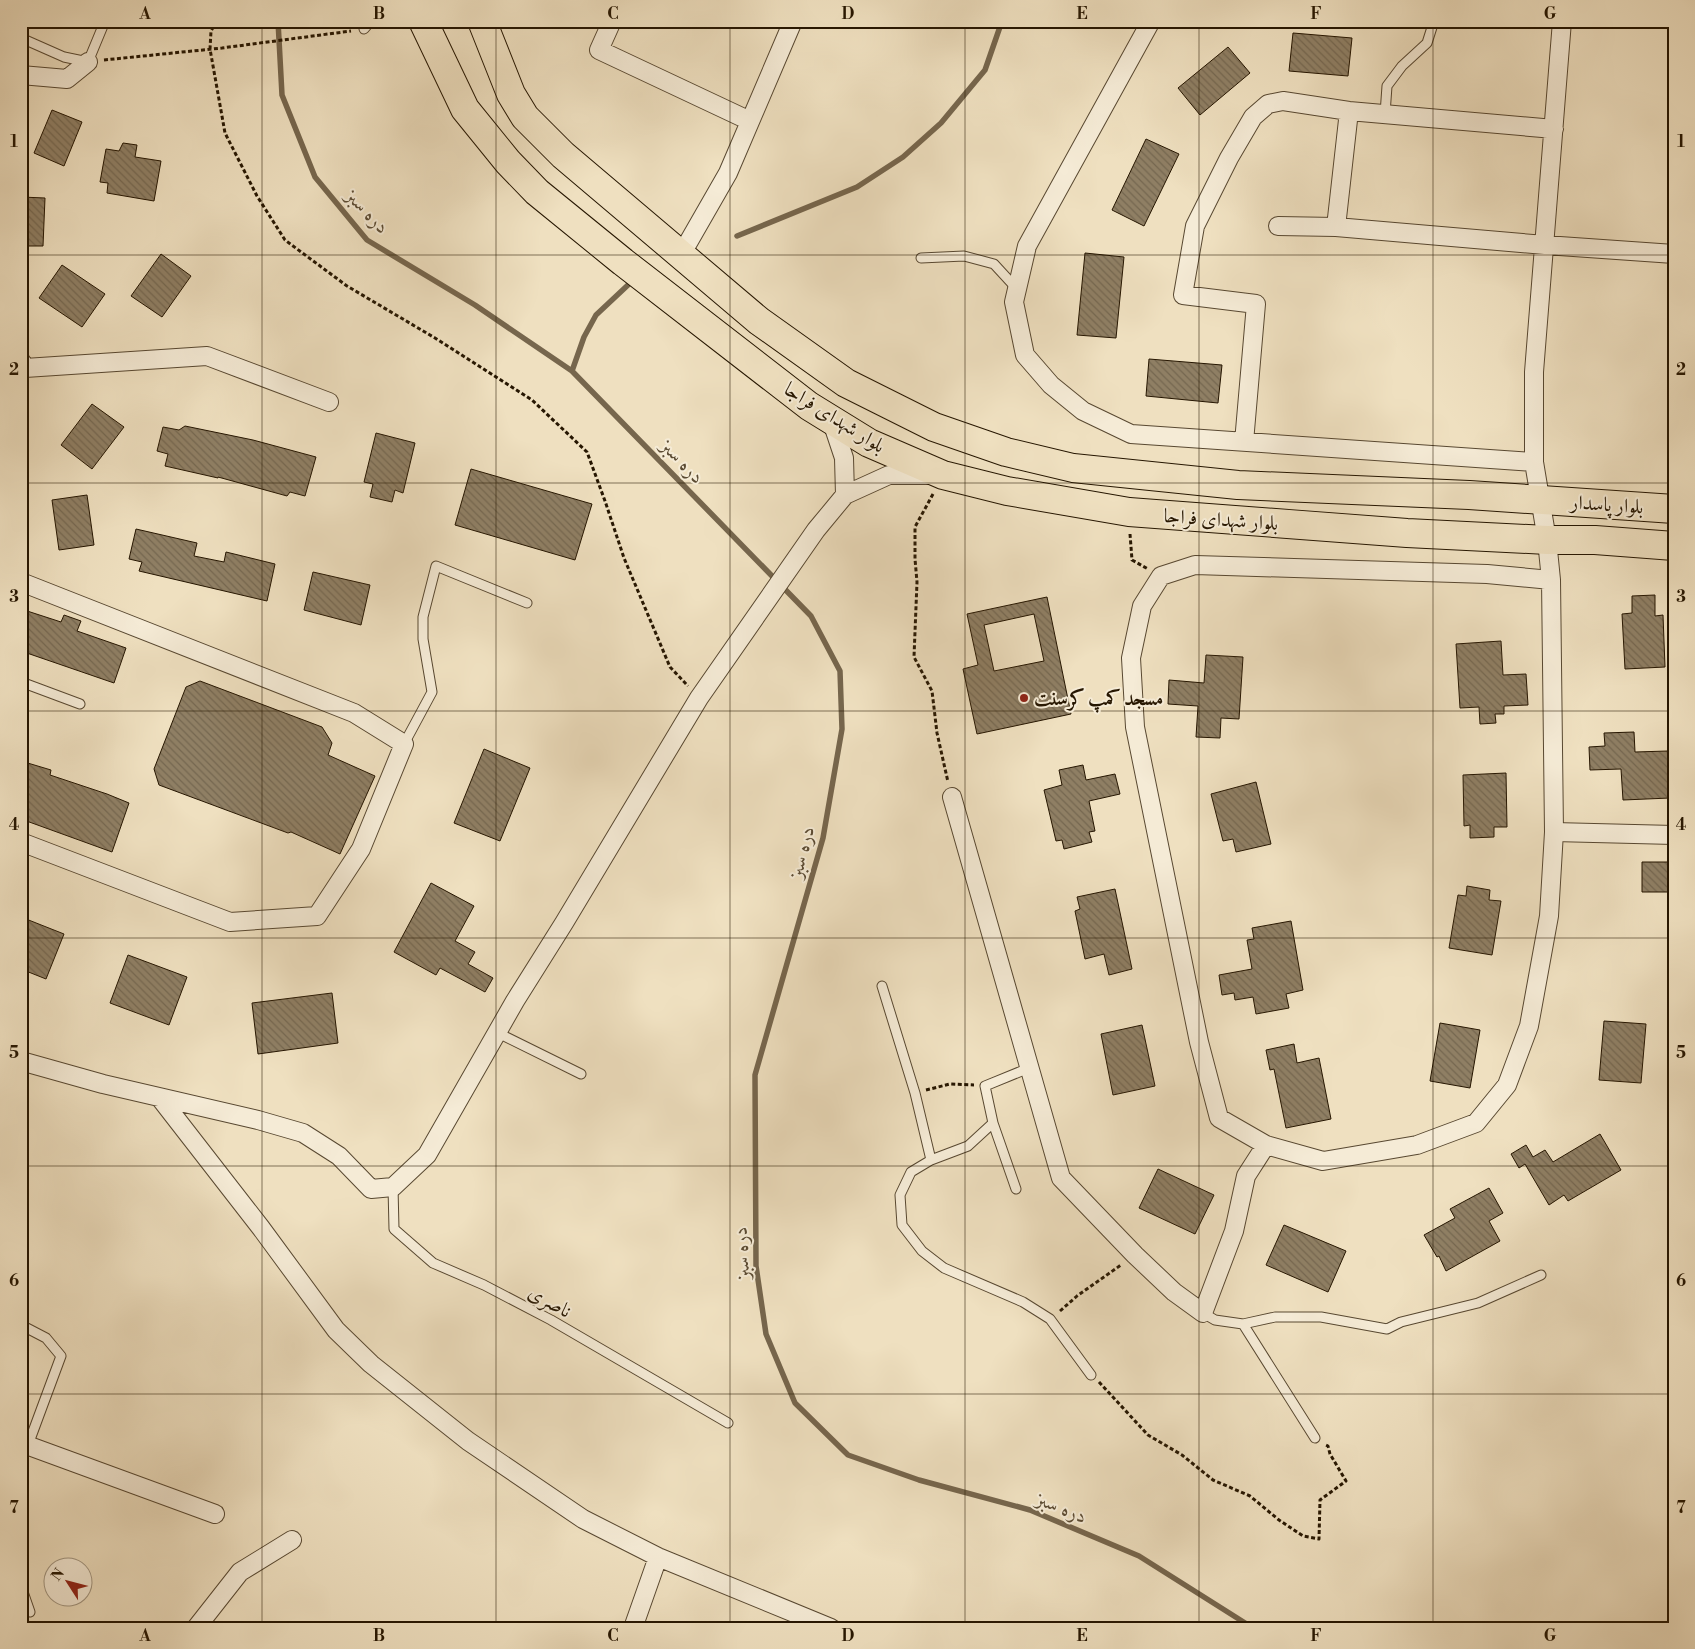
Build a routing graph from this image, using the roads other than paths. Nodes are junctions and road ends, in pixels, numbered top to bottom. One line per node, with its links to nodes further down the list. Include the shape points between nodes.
1 (105, 21): 12 (lane)
2 (371, 21): 10 (lane)
3 (423, 21): 27 (main road, بلوار شهدای فراجا, via 465,108 508,162 538,192 623,262 809,406)
4 (482, 21): 22 (main road, بلوار شهدای فراجا, via 510,94 525,117 563,155)
5 (612, 21): 16 (street, via 599,50)
6 (793, 21): 16 (street)
7 (1151, 21): 24 (street, via 1027,246)
8 (1434, 21): 15 (lane, via 1426,43 1387,86)
9 (1562, 21): 17 (street)
10 (364, 29)
11 (21, 38): 12 (lane, via 64,57)
12 (88, 62): 13 (street, via 67,79)
13 (21, 75)
14 (1348, 111): 15 (street); 19 (street); 28 (street, via 1283,102 1268,104 1253,117 1195,226 1183,294 1256,304)
15 (1385, 114): 17 (street)
16 (750, 121): 22 (street, via 728,173)
17 (1554, 129): 20 (street)
18 (1278, 226): 19 (street)
19 (1336, 227): 20 (street)
20 (1545, 245): 21 (street); 29 (street, via 1534,372)
21 (1674, 254)
22 (681, 255): 32 (main road, بلوار شهدای فراجا, via 759,321 846,383 934,427 1006,452 1073,468 1238,485)
23 (921, 258): 24 (lane, via 964,256 994,264)
24 (1017, 289): 28 (street, via 1014,302 1025,355 1051,385 1083,411 1131,434)
25 (23, 370): 26 (street, via 207,356)
26 (329, 402)
27 (831, 419): 30 (main road, بلوار شهدای فراجا, via 869,443); 31 (street, via 844,458)
28 (1244, 442): 29 (street)
29 (1534, 462): 32 (street)
30 (943, 475): 31 (street, via 889,475); 34 (main road, بلوار شهدای فراجا, via 1007,491 1129,512)
31 (845, 494): 47 (street, via 816,530 699,698)
32 (1539, 500): 33 (main road, بلوار پاسدار); 34 (street)
33 (1674, 509)
34 (1547, 540): 35 (main road, بلوار پاسدار); 36 (street)
35 (1674, 546)
36 (1551, 580): 43 (street); 53 (street, via 1487,574 1195,565 1162,576 1142,606 1131,658 1135,727 1199,1042 1219,1118)
37 (21, 582): 41 (street, via 354,713)
38 (527, 603): 41 (lane, via 436,566 423,617 422,639 432,692)
39 (21, 682): 40 (lane)
40 (80, 704)
41 (404, 744): 45 (street, via 361,849 317,916 230,922)
42 (952, 797): 49 (street)
43 (1554, 832): 44 (street); 53 (street, via 1549,916 1529,1026 1507,1085 1476,1123 1417,1145 1323,1161)
44 (1674, 835)
45 (21, 842)
46 (882, 986): 54 (lane, via 915,1093)
47 (496, 1032): 50 (lane); 55 (street, via 427,1155)
48 (21, 1061): 51 (street)
49 (1029, 1068): 52 (lane, via 985,1086); 58 (street, via 1062,1178 1135,1255)
50 (581, 1074)
51 (160, 1098): 55 (street, via 303,1133 339,1156 371,1189); 67 (street, via 336,1330 371,1364 468,1442 583,1519)
52 (994, 1123): 54 (lane, via 968,1146); 56 (lane)
53 (1266, 1145): 58 (street, via 1246,1176 1234,1231)
54 (931, 1160): 61 (lane, via 911,1172 900,1195 902,1225 907,1232 922,1251 944,1268 1023,1302 1050,1319)
55 (393, 1187): 62 (lane, ناصری, via 394,1229 433,1263 551,1320)
56 (1016, 1189)
57 (1542, 1275): 59 (lane, via 1478,1303 1386,1329 1321,1316 1275,1317)
58 (1202, 1313): 59 (lane, via 1215,1320)
59 (1243, 1324): 63 (lane)
60 (21, 1325): 64 (lane, via 46,1338 61,1356)
61 (1091, 1375)
62 (728, 1423)
63 (1315, 1438)
64 (24, 1444): 65 (street)
65 (214, 1514)
66 (292, 1540): 71 (street, via 240,1572)
67 (658, 1557): 70 (street); 72 (street)
68 (21, 1586): 69 (lane)
69 (30, 1612)
70 (803, 1623): 73 (street)
71 (196, 1628)
72 (634, 1628)
73 (831, 1628)

